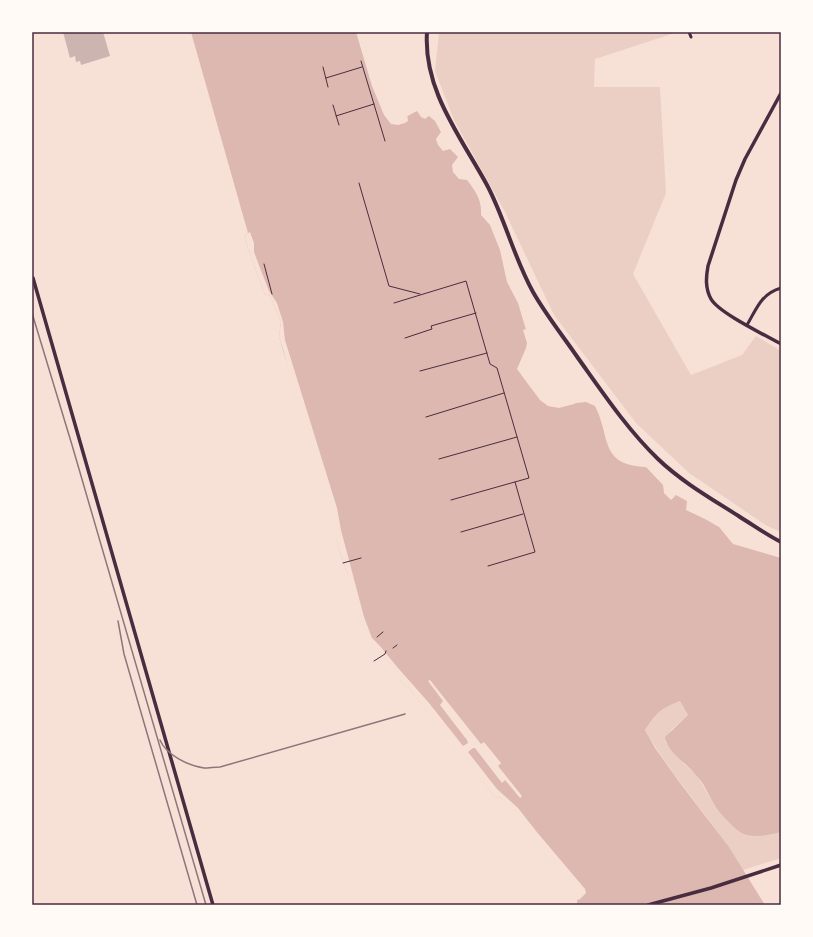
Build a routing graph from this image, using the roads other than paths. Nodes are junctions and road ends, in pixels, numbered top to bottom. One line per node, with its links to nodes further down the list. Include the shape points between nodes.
1 (427, 32): 9 (main road, via 426,54 433,84 496,205 533,292 552,321 613,407 657,458 690,484)
2 (689, 32): 3 (street)
3 (691, 37)
4 (781, 93): 7 (street, via 736,180 706,276 707,290 714,302 731,316)
5 (33, 278): 11 (street)
6 (781, 288): 7 (street, via 762,298)
7 (747, 324): 8 (street)
8 (781, 344)
9 (781, 542)
10 (781, 865): 12 (street)
11 (213, 905)
12 (648, 905)

